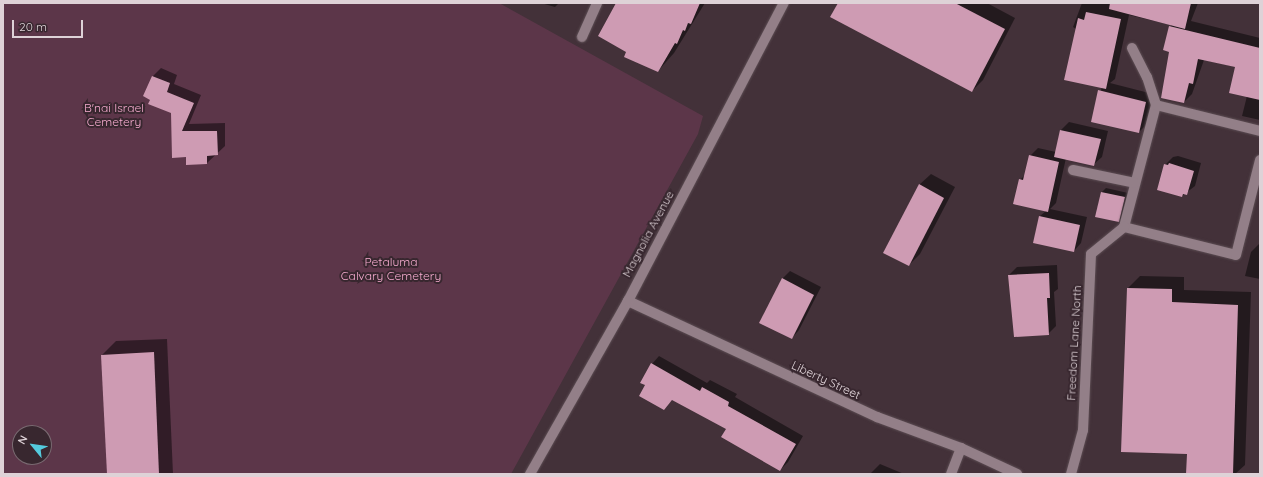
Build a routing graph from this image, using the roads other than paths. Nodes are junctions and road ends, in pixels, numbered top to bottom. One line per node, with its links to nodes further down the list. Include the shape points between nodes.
1 (597, 3): 3 (street)
2 (784, 3): 11 (street, Magnolia Avenue)
3 (582, 37)
4 (1132, 48): 5 (street, via 1147,77)
5 (1156, 105): 6 (street); 9 (street)
6 (1260, 132)
7 (1259, 167): 10 (street, via 1236,255)
8 (1073, 170): 9 (street)
9 (1135, 183): 10 (street)
10 (1124, 227): 16 (street, Freedom Lane North, via 1091,254 1083,430)
11 (628, 301): 12 (street, Liberty Street, via 877,417); 13 (street, Magnolia Avenue)
12 (961, 448): 14 (street); 15 (street, Liberty Street)
13 (530, 474)
14 (950, 474)
15 (1017, 474)
16 (1070, 474)

